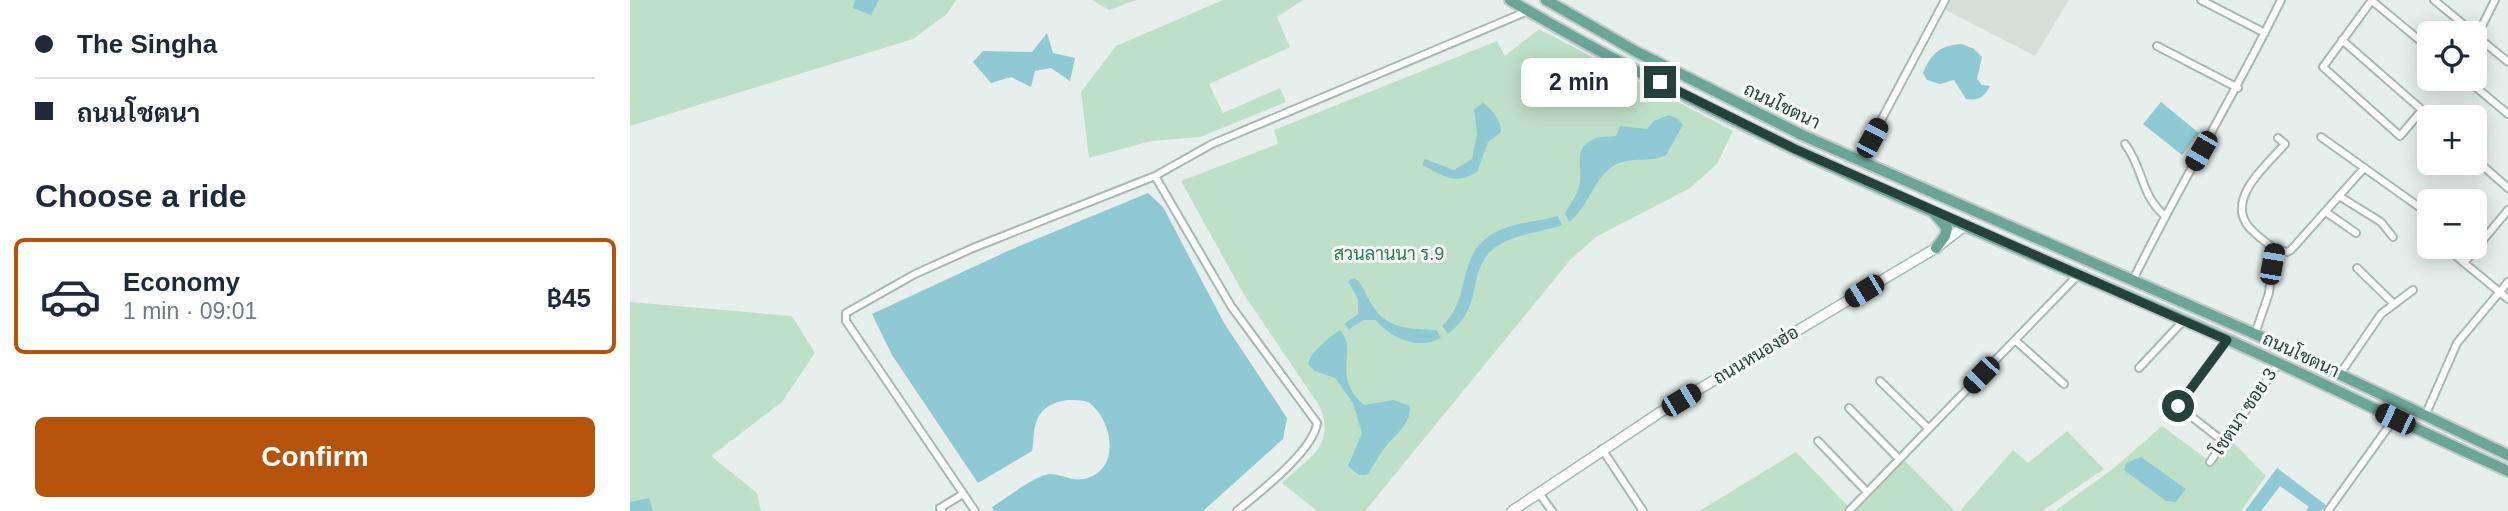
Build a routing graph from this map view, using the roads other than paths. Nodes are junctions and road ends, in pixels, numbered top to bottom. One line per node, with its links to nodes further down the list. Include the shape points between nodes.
1 (1510, 0): 9 (main road, ถนนโชตนา)
2 (1945, 0): 28 (street)
3 (2201, 0): 12 (street)
4 (2281, 0): 12 (street)
5 (2371, 0): 13 (street); 14 (street)
6 (2434, 0): 10 (street)
7 (2495, 0): 11 (street)
8 (1552, 1): 23 (main road, ถนนโชตนา, via 1637,52)
9 (1528, 11): 27 (main road, ถนนโชตนา); 31 (street, via 1212,144)
10 (2459, 21)
11 (2483, 21)
12 (2265, 33): 18 (street)
13 (2417, 38)
14 (2342, 40): 20 (street); 22 (street, via 2323,67 2400,136)
15 (2487, 44): 17 (street)
16 (2157, 46): 18 (street)
17 (2508, 62)
18 (2238, 88): 39 (street)
19 (2480, 91): 21 (street)
20 (2417, 106)
21 (2508, 114)
22 (2417, 116)
23 (1802, 135): 27 (main road); 28 (main road, ถนนโชตนา)
24 (2321, 137): 29 (street)
25 (2278, 138): 44 (street, via 2285,144 2250,185 2242,210 2247,226)
26 (2125, 144): 39 (street, via 2135,157 2150,202)
27 (1795, 149): 35 (main road, ถนนโชตนา)
28 (1860, 160): 36 (main road, ถนนโชตนา)
29 (2364, 168): 33 (street); 34 (street)
30 (2487, 169): 32 (street)
31 (1155, 176): 77 (street, via 915,274 846,313 846,321); 80 (street, via 1231,306 1317,423 1316,435 1304,449)
32 (2508, 188)
33 (2339, 196): 38 (street); 42 (street, via 2381,222)
34 (2417, 206)
35 (1931, 210): 40 (main road, ถนนโชตนา); 43 (main road, via 1947,228)
36 (1972, 210): 40 (main road); 49 (main road, ถนนโชตนา)
37 (2508, 211): 46 (street)
38 (2326, 212): 41 (street); 44 (street, via 2291,250)
39 (2164, 215): 49 (street)
40 (1966, 225): 43 (main road, ถนนหนองฮ่อ); 48 (main road, ถนนโชตนา)
41 (2356, 233)
42 (2393, 237)
43 (1936, 248): 70 (main road, ถนนหนองฮ่อ)
44 (2274, 249): 56 (street, via 2269,293)
45 (2459, 259): 46 (street)
46 (2464, 263): 52 (street)
47 (2357, 268): 54 (street)
48 (2078, 275): 55 (main road, ถนนโชตนา); 57 (street)
49 (2133, 280): 56 (main road, ถนนโชตนา)
50 (2508, 282): 52 (street)
51 (2413, 290): 54 (street)
52 (2500, 292): 53 (street); 65 (street, via 2457,343)
53 (2508, 299)
54 (2393, 303): 61 (street)
55 (2184, 320): 58 (main road, ถนนโชตนา); 60 (street)
56 (2255, 334): 61 (main road, ถนนโชตนา)
57 (2015, 340): 63 (street); 67 (street)
58 (2227, 340): 59 (main road, ถนนโชตนา); 69 (street, via 2178,406)
59 (2278, 363): 66 (main road, ถนนโชตนา); 69 (street, โชตนา ซอย 3)
60 (2138, 368)
61 (2340, 374): 65 (main road, ถนนโชตนา)
62 (1880, 381): 67 (street)
63 (2064, 384)
64 (1849, 408): 72 (street)
65 (2425, 417): 71 (main road, ถนนโชตนา)
66 (2395, 419): 74 (main road, ถนนโชตนา); 85 (street)
67 (1929, 429): 72 (street)
68 (1818, 441): 75 (street)
69 (2224, 442): 73 (street, โชตนา ซอย 3)
70 (1602, 449): 76 (main road, ถนนหนองฮ่อ); 83 (street)
71 (2508, 456)
72 (1899, 459): 75 (street)
73 (2210, 462)
74 (2508, 471)
75 (1867, 492): 84 (street)
76 (1539, 493): 81 (main road, ถนนหนองฮ่อ); 82 (street)
77 (963, 494): 78 (street, via 940,508); 79 (street)
78 (942, 511)
79 (975, 511)
80 (1237, 511)
81 (1512, 511)
82 (1552, 511)
83 (1643, 511)
84 (1849, 511)
85 (2328, 511)

